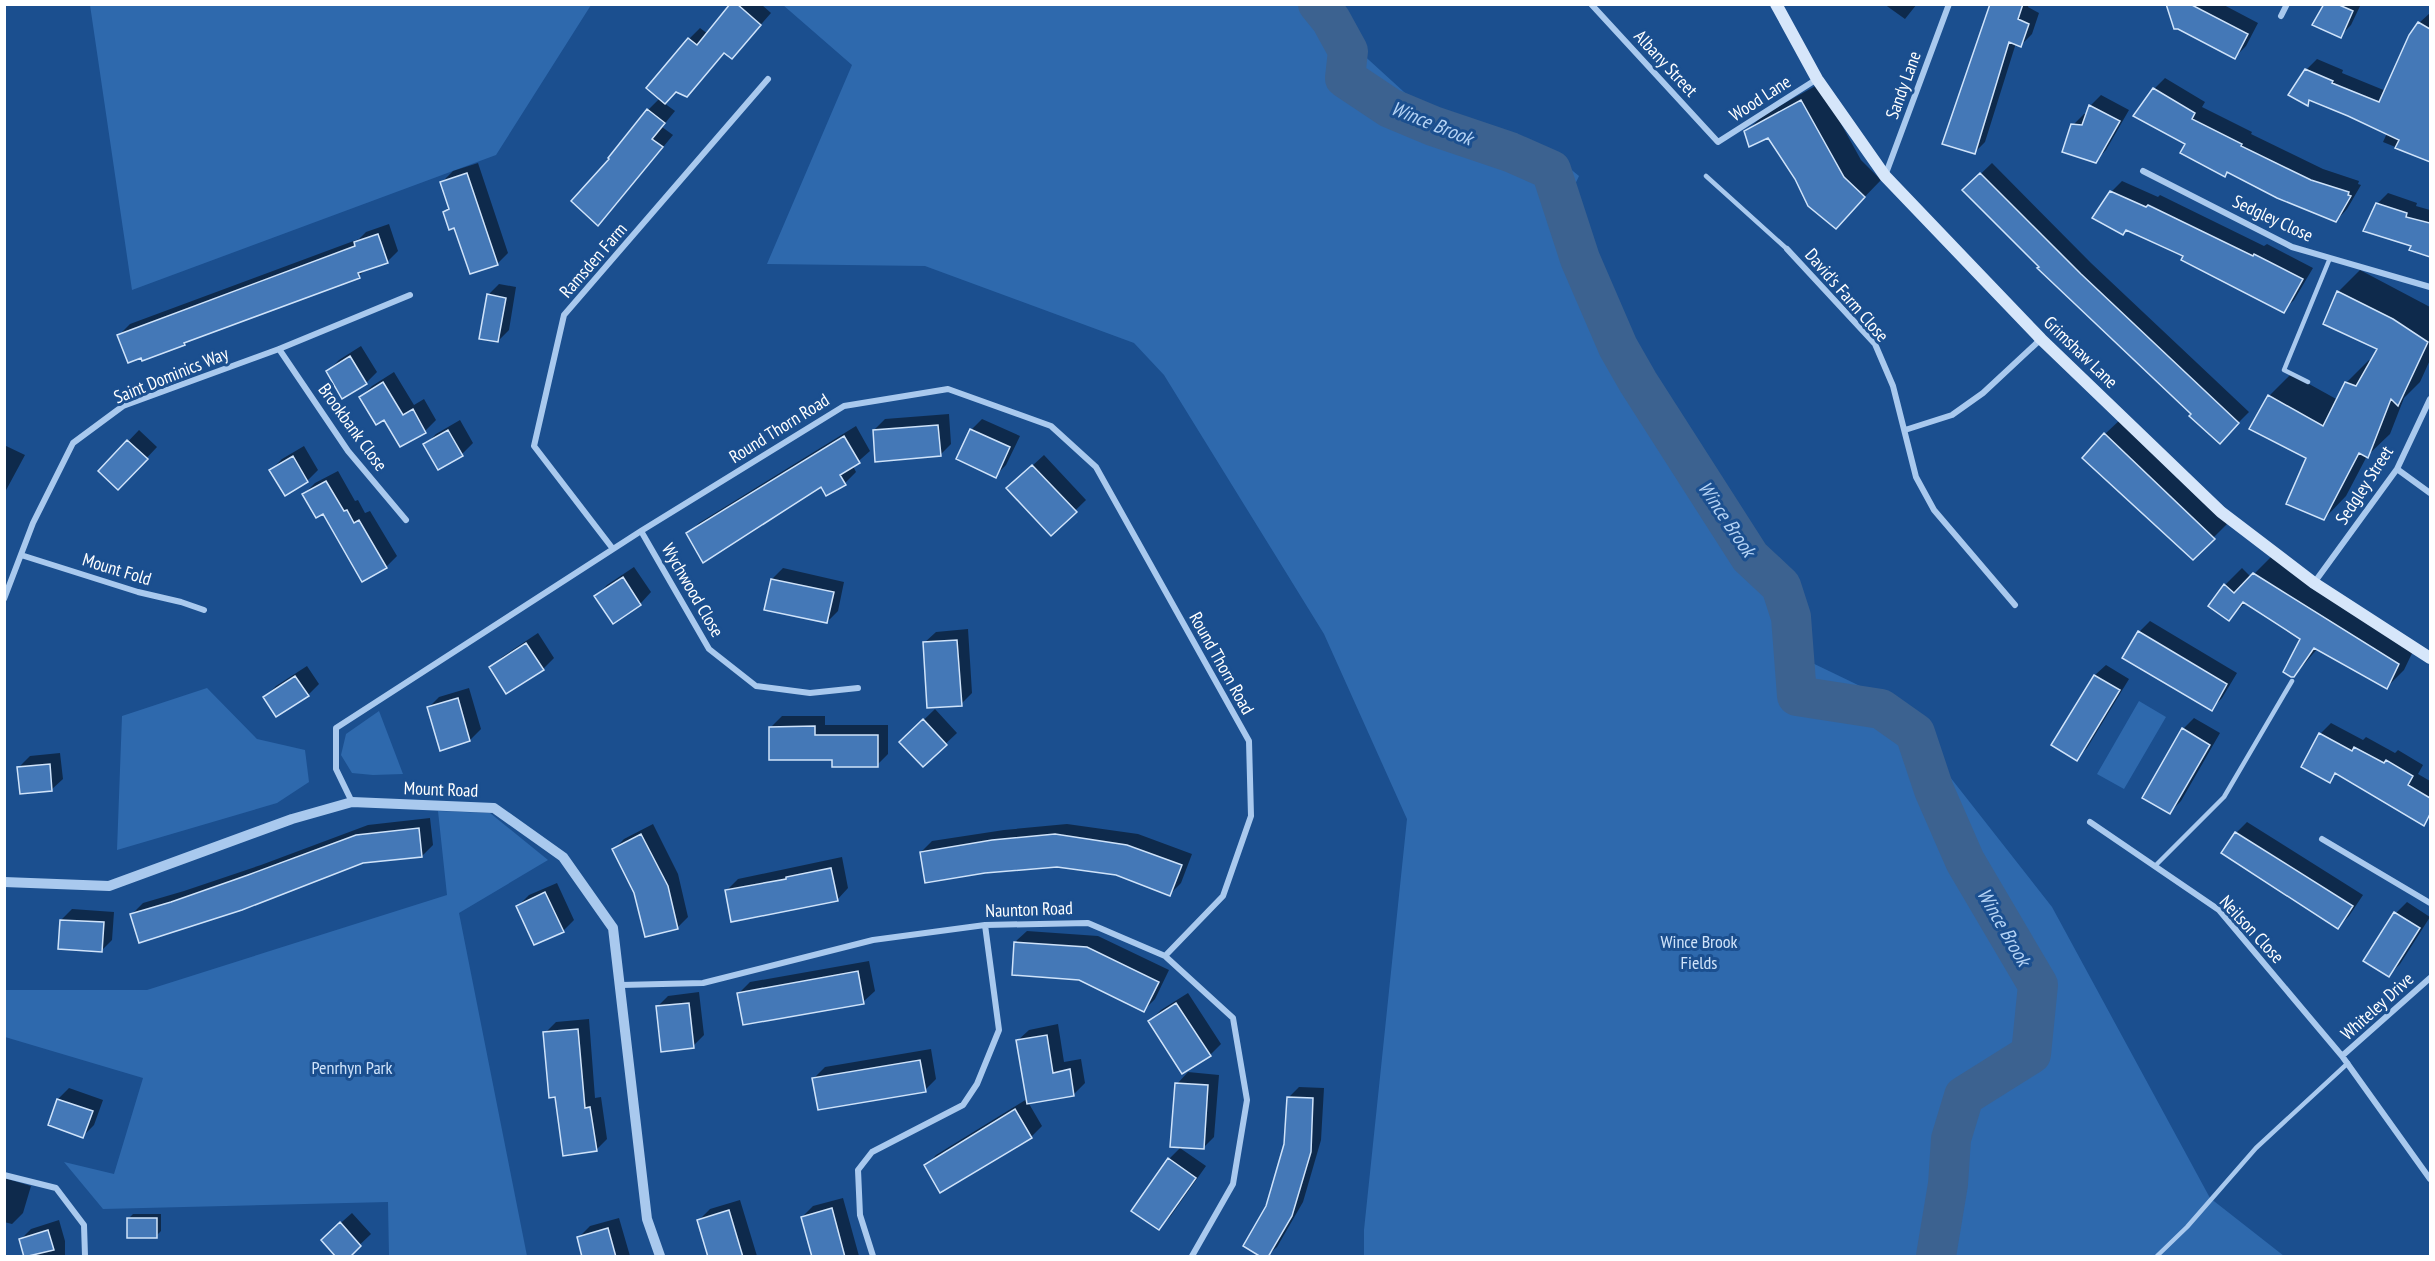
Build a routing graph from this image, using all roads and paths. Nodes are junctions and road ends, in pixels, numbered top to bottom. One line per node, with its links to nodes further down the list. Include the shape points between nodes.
1 (1591, 4): 8 (street, Albany Street)
2 (1776, 4): 7 (main road, Grimshaw Lane)
3 (1949, 4): 11 (street, Sandy Lane)
4 (2287, 4): 5 (street)
5 (2281, 16)
6 (768, 79): 25 (street, Ramsden Farm, via 564,315 534,446)
7 (1817, 79): 8 (street, Wood Lane); 11 (main road, Grimshaw Lane)
8 (1718, 142)
9 (2144, 171): 13 (street, Sedgley Close, via 2292,247)
10 (1706, 176): 12 (lane)
11 (1885, 176): 16 (main road, Grimshaw Lane)
12 (1787, 249): 20 (street, David's Farm Close, via 1875,344)
13 (2330, 258): 14 (street, Sedgley Close); 18 (lane, via 2284,370)
14 (2430, 287)
15 (410, 295): 17 (street, Saint Dominics Way)
16 (2041, 339): 20 (street, via 1983,393 1952,415); 27 (main road, Grimshaw Lane, via 2221,512)
17 (279, 349): 23 (street, Brookbank Close, via 348,451); 26 (street, Saint Dominics Way, via 123,406 73,443)
18 (2308, 382)
19 (2430, 399): 21 (street, Sedgley Street)
20 (1905, 429): 29 (street, David's Farm Close, via 1916,477 1934,510)
21 (2397, 468): 22 (street); 27 (street, Sedgley Street)
22 (2430, 493)
23 (406, 520)
24 (641, 531): 25 (street, Round Thorn Road); 33 (street, Wychwood Close, via 709,649 756,686 810,693); 41 (street, Round Thorn Road, via 844,406 948,389 1051,426 1096,467 1249,741 1251,816 1223,896)
25 (613, 549): 34 (street, Round Thorn Road, via 336,728 336,769)
26 (21, 555): 28 (street, Saint Dominics Way); 30 (street, Mount Fold)
27 (2314, 583): 31 (main road, Grimshaw Lane)
28 (4, 599)
29 (2015, 605)
30 (204, 610)
31 (2430, 658)
32 (2292, 681): 37 (lane, via 2224,796)
33 (858, 688)
34 (352, 802): 38 (street, Mount Road, via 292,819 109,886); 43 (street, Mount Road, via 494,808 563,856 614,928)
35 (2090, 822): 37 (street, Neilson Close)
36 (2322, 839): 39 (street)
37 (2155, 866): 44 (street, Neilson Close, via 2219,910)
38 (4, 882)
39 (2430, 903)
40 (985, 925): 41 (street, Naunton Road, via 1089,923); 43 (street, Naunton Road, via 873,940 703,983); 50 (street, via 999,1030 977,1084 963,1106 872,1152 858,1170 860,1215)
41 (1165, 956): 51 (street, Naunton Road, via 1233,1018 1247,1100 1233,1184)
42 (2430, 978): 44 (street, Whiteley Drive)
43 (621, 985): 49 (street, Mount Road, via 647,1219)
44 (2343, 1056): 45 (street, Neilson Close)
45 (2348, 1063): 47 (street, Neilson Close); 52 (lane, via 2256,1148)
46 (4, 1175): 48 (street, via 57,1188 84,1225)
47 (2430, 1179)
48 (85, 1257)
49 (660, 1257)
50 (873, 1257)
51 (1192, 1257)
52 (2157, 1257)

